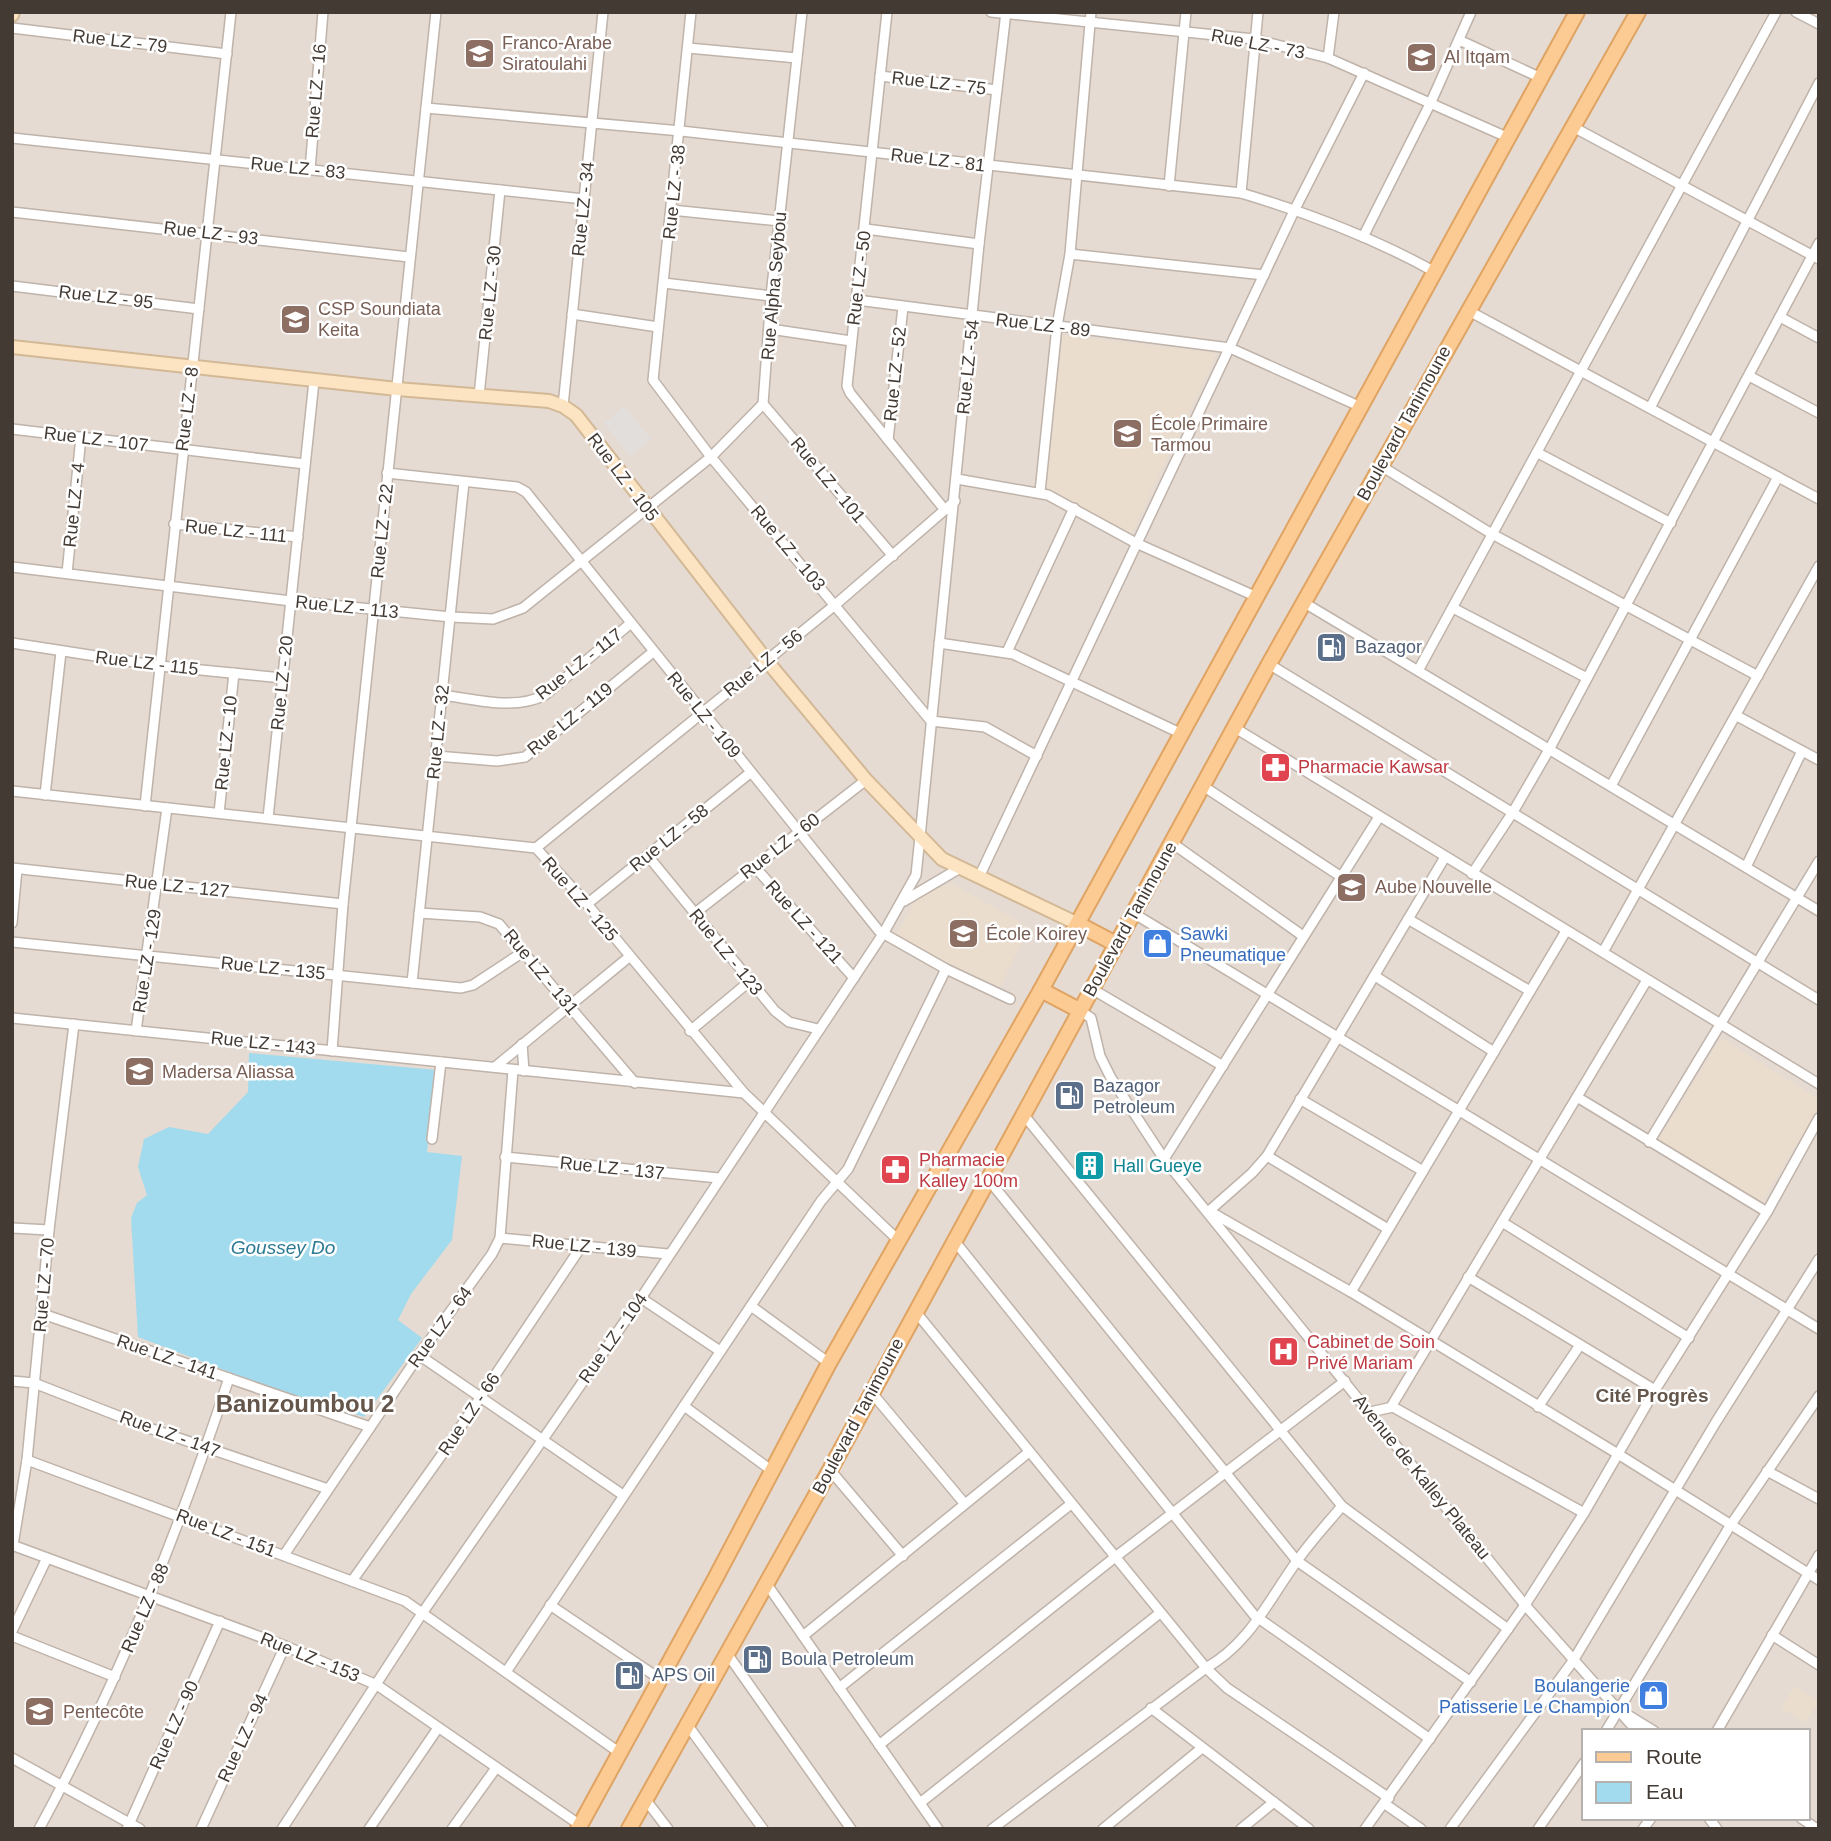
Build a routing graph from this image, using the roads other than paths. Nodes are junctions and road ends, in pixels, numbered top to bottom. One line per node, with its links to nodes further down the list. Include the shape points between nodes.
1 (231, 12): 26 (street, Rue LZ - 8)
2 (323, 12): 45 (street, Rue LZ - 16)
3 (436, 12): 35 (street, Rue LZ - 22)
4 (603, 12): 36 (street, Rue LZ - 34)
5 (691, 12): 25 (street, Rue LZ - 38)
6 (802, 12): 27 (street, Rue Alpha Seybou)
7 (887, 12): 30 (street, Rue LZ - 50)
8 (991, 12): 18 (street, Rue LZ - 73)
9 (1091, 12): 19 (street)
10 (1186, 12): 22 (street)
11 (1258, 12): 23 (street)
12 (1334, 12): 28 (street)
13 (1471, 12): 24 (street)
14 (1577, 12): 31 (main road)
15 (1638, 12): 37 (main road, Boulevard Tanimoune)
16 (1776, 12): 49 (street)
17 (1796, 12): 20 (street)
18 (1006, 13): 19 (street, Rue LZ - 73); 33 (street, Rue LZ - 54)
19 (1090, 23): 22 (street, Rue LZ - 73); 46 (street)
20 (1819, 24)
21 (12, 28): 26 (street, Rue LZ - 79)
22 (1185, 31): 23 (street, Rue LZ - 73); 48 (street)
23 (1254, 39): 28 (street, Rue LZ - 73); 51 (street)
24 (1459, 40): 31 (street); 34 (street)
25 (688, 48): 27 (street); 38 (street, Rue LZ - 38)
26 (227, 54): 43 (street, Rue LZ - 8)
27 (797, 58): 41 (street, Rue Alpha Seybou)
28 (1328, 58): 29 (street, Rue LZ - 73)
29 (1364, 73): 34 (street, Rue LZ - 73); 53 (street)
30 (880, 76): 33 (street, Rue LZ - 75); 42 (street, Rue LZ - 50)
31 (1541, 78): 40 (main road)
32 (1819, 83): 56 (street)
33 (997, 90): 44 (street, Rue LZ - 54)
34 (1431, 102): 40 (street, Rue LZ - 73); 60 (street)
35 (425, 108): 36 (street, Rue LZ - 81); 47 (street, Rue LZ - 22)
36 (591, 125): 38 (street, Rue LZ - 81); 52 (street, Rue LZ - 34)
37 (1575, 128): 49 (street); 74 (main road, Boulevard Tanimoune)
38 (681, 131): 41 (street, Rue LZ - 81); 54 (street, Rue LZ - 38)
39 (12, 138): 43 (street, Rue LZ - 83)
40 (1509, 138): 66 (main road)
41 (789, 144): 42 (street, Rue LZ - 81); 57 (street, Rue Alpha Seybou)
42 (873, 153): 44 (street, Rue LZ - 81); 58 (street, Rue LZ - 50)
43 (215, 159): 45 (street, Rue LZ - 83); 59 (street, Rue LZ - 8)
44 (989, 166): 46 (street, Rue LZ - 81); 62 (street, Rue LZ - 54)
45 (310, 170): 47 (street, Rue LZ - 83)
46 (1077, 176): 48 (street, Rue LZ - 81); 63 (street)
47 (418, 181): 50 (street, Rue LZ - 83); 64 (street, Rue LZ - 22)
48 (1169, 186): 51 (street, Rue LZ - 81)
49 (1682, 186): 56 (street); 87 (street)
50 (500, 190): 52 (street, Rue LZ - 83); 91 (street, Rue LZ - 30)
51 (1241, 193): 53 (street, Rue LZ - 81)
52 (584, 199): 75 (street, Rue LZ - 34)
53 (1295, 209): 60 (street, Rue LZ - 81); 67 (street)
54 (671, 211): 57 (street); 68 (street, Rue LZ - 38)
55 (12, 212): 59 (street, Rue LZ - 93)
56 (1746, 220): 65 (street); 95 (street)
57 (780, 221): 70 (street, Rue Alpha Seybou)
58 (866, 229): 62 (street); 71 (street, Rue LZ - 50)
59 (208, 233): 64 (street, Rue LZ - 93); 73 (street, Rue LZ - 8)
60 (1363, 237): 66 (street, Rue LZ - 81)
61 (1819, 243): 65 (street)
62 (979, 244): 76 (street, Rue LZ - 54)
63 (1070, 254): 67 (street); 79 (street)
64 (410, 257): 90 (street, Rue LZ - 22)
65 (1815, 258): 77 (street)
66 (1435, 272): 94 (main road)
67 (1264, 275): 84 (street)
68 (664, 283): 70 (street); 78 (street, Rue LZ - 38)
69 (12, 286): 73 (street, Rue LZ - 95)
70 (771, 296): 80 (street, Rue Alpha Seybou)
71 (857, 300): 72 (street, Rue LZ - 89); 82 (street, Rue LZ - 50)
72 (903, 307): 76 (street, Rue LZ - 89); 99 (street, Rue LZ - 52)
73 (199, 309): 85 (street, Rue LZ - 8)
74 (1467, 310): 87 (street); 105 (main road, Boulevard Tanimoune)
75 (572, 314): 78 (street); 93 (street, Rue LZ - 34)
76 (973, 316): 79 (street, Rue LZ - 89); 108 (street, Rue LZ - 54)
77 (1780, 317): 81 (street); 88 (street)
78 (658, 327): 86 (street, Rue LZ - 38)
79 (1057, 327): 84 (street, Rue LZ - 89); 110 (street)
80 (770, 330): 82 (street); 92 (street, Rue Alpha Seybou)
81 (1819, 338)
82 (852, 341): 99 (street, Rue LZ - 50, via 846,377 850,393)
83 (12, 347): 85 (main road)
84 (1230, 348): 94 (street, Rue LZ - 89); 120 (street)
85 (192, 368): 89 (main road); 101 (street, Rue LZ - 8)
86 (652, 371): 103 (street, Rue LZ - 103, via 657,389)
87 (1583, 372): 95 (street); 102 (street)
88 (1749, 376): 96 (street); 100 (street)
89 (314, 381): 90 (main road); 104 (street, Rue LZ - 20)
90 (397, 389): 91 (main road); 106 (street, Rue LZ - 22)
91 (479, 396): 93 (main road)
92 (763, 404): 103 (street); 121 (street, Rue LZ - 101)
93 (564, 406): 114 (main road, Rue LZ - 105, via 576,415)
94 (1361, 407): 129 (main road)
95 (1650, 408): 100 (street)
96 (1819, 413)
97 (12, 429): 98 (street, Rue LZ - 107)
98 (81, 437): 101 (street, Rue LZ - 107); 125 (street, Rue LZ - 4)
99 (888, 440): 115 (street, Rue LZ - 50)
100 (1714, 442): 107 (street); 116 (street)
101 (182, 450): 104 (street, Rue LZ - 107); 117 (street, Rue LZ - 8)
102 (1538, 453): 116 (street); 118 (street)
103 (711, 457): 114 (street); 132 (street, Rue LZ - 103)
104 (305, 464): 119 (street, Rue LZ - 20)
105 (1381, 466): 118 (street); 131 (main road, Boulevard Tanimoune)
106 (387, 473): 109 (street, Rue LZ - 109); 135 (street, Rue LZ - 22)
107 (1778, 477): 111 (street); 138 (street)
108 (957, 479): 110 (street); 112 (street, Rue LZ - 54)
109 (464, 482): 122 (street, Rue LZ - 109, via 522,488); 136 (street, Rue LZ - 32)
110 (1040, 492): 113 (street)
111 (1819, 499)
112 (955, 501): 115 (street, Rue LZ - 56); 140 (street, Rue LZ - 54)
113 (1074, 508): 120 (street); 143 (street)
114 (648, 510): 122 (street, Rue LZ - 113); 144 (main road, Rue LZ - 105)
115 (945, 510): 121 (street, Rue LZ - 56)
116 (1671, 523): 133 (street)
117 (174, 524): 119 (street, Rue LZ - 111); 126 (street, Rue LZ - 8)
118 (1492, 534): 133 (street); 134 (street)
119 (298, 537): 130 (street, Rue LZ - 20)
120 (1136, 543): 129 (street); 152 (street)
121 (892, 556): 132 (street, Rue LZ - 56)
122 (584, 561): 136 (street, Rue LZ - 113, via 507,616); 137 (street, Rue LZ - 109)
123 (1819, 566): 127 (street)
124 (12, 567): 125 (street, Rue LZ - 113)
125 (67, 573): 126 (street, Rue LZ - 113)
126 (168, 586): 130 (street, Rue LZ - 113); 146 (street, Rue LZ - 8)
127 (1808, 587): 128 (street); 149 (street)
128 (1819, 593)
129 (1257, 597): 158 (main road)
130 (291, 601): 135 (street, Rue LZ - 113); 150 (street, Rue LZ - 20)
131 (1303, 602): 145 (main road, Boulevard Tanimoune); 147 (street)
132 (835, 605): 144 (street, Rue LZ - 56); 156 (street, Rue LZ - 103)
133 (1625, 607): 138 (street); 151 (street)
134 (1453, 608): 147 (street); 151 (street)
135 (374, 610): 136 (street, Rue LZ - 113); 177 (street, Rue LZ - 22)
136 (451, 617): 153 (street, Rue LZ - 32)
137 (631, 623): 142 (street, Rue LZ - 109); 153 (street, Rue LZ - 117, via 533,702)
138 (1690, 640): 149 (street); 167 (street)
139 (12, 643): 141 (street, Rue LZ - 115)
140 (940, 643): 143 (street); 156 (street, Rue LZ - 54)
141 (61, 652): 146 (street, Rue LZ - 115); 169 (street)
142 (653, 652): 154 (street, Rue LZ - 109); 162 (street, Rue LZ - 119, via 525,757 497,761)
143 (1007, 652): 152 (street)
144 (767, 661): 154 (street, Rue LZ - 56); 165 (main road, Rue LZ - 105)
145 (1269, 664): 157 (main road, Boulevard Tanimoune); 172 (street)
146 (160, 666): 148 (street, Rue LZ - 115); 170 (street, Rue LZ - 8)
147 (1419, 669): 159 (street)
148 (234, 674): 150 (street, Rue LZ - 115); 173 (street, Rue LZ - 10)
149 (1758, 676): 155 (street)
150 (283, 678): 175 (street, Rue LZ - 20)
151 (1587, 678): 159 (street)
152 (1074, 682): 158 (street); 161 (street)
153 (442, 695): 162 (street, Rue LZ - 32)
154 (701, 712): 164 (street, Rue LZ - 109); 182 (street, Rue LZ - 56)
155 (1737, 716): 160 (street); 176 (street)
156 (931, 721): 161 (street, via 985,727); 180 (street, Rue LZ - 54)
157 (1235, 728): 166 (main road, Boulevard Tanimoune); 174 (street)
158 (1182, 734): 205 (main road)
159 (1550, 748): 167 (street); 172 (street)
160 (1802, 751): 163 (street); 187 (street)
161 (1037, 755): 192 (street)
162 (436, 756): 179 (street, Rue LZ - 32)
163 (1819, 760)
164 (750, 773): 178 (street, Rue LZ - 109); 183 (street, Rue LZ - 58)
165 (866, 780): 178 (street, Rue LZ - 60); 180 (main road, Rue LZ - 105)
166 (1203, 786): 181 (main road, Boulevard Tanimoune); 191 (street)
167 (1611, 786): 176 (street)
168 (12, 791): 169 (street, Rue LZ - 125)
169 (45, 795): 170 (street, Rue LZ - 125)
170 (145, 806): 171 (street, Rue LZ - 125)
171 (167, 808): 173 (street, Rue LZ - 125); 193 (street, Rue LZ - 129)
172 (1513, 812): 190 (street); 194 (street)
173 (219, 813): 175 (street, Rue LZ - 125)
174 (1379, 817): 184 (street); 191 (street)
175 (268, 818): 177 (street, Rue LZ - 125)
176 (1676, 824): 187 (street); 194 (street)
177 (351, 827): 179 (street, Rue LZ - 125); 197 (street, Rue LZ - 22)
178 (797, 830): 186 (street, Rue LZ - 60); 207 (street, Rue LZ - 109)
179 (428, 834): 182 (street, Rue LZ - 125); 200 (street, Rue LZ - 32)
180 (920, 837): 189 (main road, Rue LZ - 105, via 942,859); 196 (street, Rue LZ - 104, via 916,875)
181 (1172, 843): 202 (main road, Boulevard Tanimoune); 208 (street)
182 (536, 848): 198 (street, Rue LZ - 125)
183 (648, 856): 198 (street, Rue LZ - 58); 201 (street, Rue LZ - 123)
184 (1444, 857): 190 (street); 203 (street)
185 (1819, 861): 195 (street)
186 (754, 866): 201 (street, Rue LZ - 60); 219 (street, Rue LZ - 121)
187 (1746, 866): 195 (street)
188 (15, 868): 193 (street, Rue LZ - 127); 204 (street)
189 (960, 868): 192 (main road, Rue LZ - 105); 196 (street)
190 (1472, 874): 206 (street)
191 (1340, 876): 208 (street)
192 (979, 877): 205 (main road, Rue LZ - 105)
193 (159, 884): 197 (street, Rue LZ - 127); 213 (street, Rue LZ - 129)
194 (1639, 892): 212 (street); 215 (street)
195 (1797, 898): 199 (street); 215 (street)
196 (901, 903): 207 (street, Rue LZ - 104)
197 (343, 904): 217 (street, Rue LZ - 22)
198 (587, 904): 214 (street, Rue LZ - 125)
199 (1819, 912)
200 (419, 913): 211 (street, Rue LZ - 131, via 490,919); 222 (street, Rue LZ - 32)
201 (695, 913): 221 (street, Rue LZ - 123)
202 (1133, 913): 210 (main road, Boulevard Tanimoune); 226 (street)
203 (1408, 919): 218 (street); 225 (street)
204 (12, 923)
205 (1078, 924): 210 (main road); 224 (main road)
206 (1566, 931): 212 (street); 225 (street)
207 (883, 934): 216 (street, Rue LZ - 109); 219 (street, Rue LZ - 104)
208 (1303, 936): 226 (street)
209 (12, 942): 213 (street, Rue LZ - 135)
210 (1116, 944): 223 (main road, Boulevard Tanimoune)
211 (523, 952): 222 (street, Rue LZ - 135, via 473,985); 229 (street, Rue LZ - 131)
212 (1603, 952): 220 (street)
213 (148, 956): 217 (street, Rue LZ - 135); 235 (street, Rue LZ - 129)
214 (629, 957): 229 (street); 236 (street, Rue LZ - 125)
215 (1757, 963): 228 (street); 233 (street)
216 (946, 969): 227 (street, Rue LZ - 109); 264 (street)
217 (336, 975): 222 (street, Rue LZ - 135); 239 (street, Rue LZ - 22)
218 (1375, 976): 237 (street); 240 (street)
219 (854, 978): 234 (street, Rue LZ - 104)
220 (1647, 980): 233 (street); 249 (street)
221 (750, 981): 234 (street, Rue LZ - 123, via 782,1018); 236 (street)
222 (412, 983)
223 (1092, 989): 230 (main road, Boulevard Tanimoune); 242 (street)
224 (1041, 990): 230 (main road); 273 (main road)
225 (1530, 991): 240 (street)
226 (1268, 994): 237 (street); 242 (street)
227 (1010, 999)
228 (1819, 1000)
229 (569, 1006): 238 (street); 246 (street, Rue LZ - 131)
230 (1080, 1010): 253 (main road, Boulevard Tanimoune); 259 (street, Avenue de Kalley Plateau, via 1091,1018 1111,1078)
231 (12, 1018): 232 (street, Rue LZ - 143)
232 (74, 1024): 235 (street, Rue LZ - 143); 270 (street, Rue LZ - 70)
233 (1720, 1024): 247 (street); 256 (street)
234 (818, 1028): 252 (street, Rue LZ - 104)
235 (136, 1031): 239 (street, Rue LZ - 143)
236 (690, 1031): 248 (street, Rue LZ - 125)
237 (1338, 1037): 250 (street); 251 (street)
238 (522, 1044): 243 (street); 245 (street)
239 (332, 1051): 241 (street, Rue LZ - 143)
240 (1494, 1052): 251 (street)
241 (441, 1062): 243 (street, Rue LZ - 143); 255 (street)
242 (1223, 1066): 259 (street)
243 (495, 1067): 244 (street, Rue LZ - 143)
244 (513, 1070): 245 (street); 258 (street, Rue LZ - 64)
245 (524, 1071): 246 (street)
246 (635, 1083): 248 (street)
247 (1819, 1084)
248 (744, 1093): 252 (street, Rue LZ - 125)
249 (1577, 1097): 256 (street); 260 (street)
250 (1300, 1099): 257 (street); 261 (street)
251 (1460, 1110): 260 (street); 261 (street)
252 (764, 1112): 262 (street, Rue LZ - 104); 264 (street, Rue LZ - 125)
253 (1023, 1114): 263 (main road, Boulevard Tanimoune); 305 (street)
254 (1819, 1118): 266 (street)
255 (432, 1139)
256 (1649, 1142): 266 (street)
257 (1267, 1156): 265 (street); 269 (street)
258 (505, 1157): 262 (street, Rue LZ - 137); 271 (street, Rue LZ - 64)
259 (1164, 1158): 265 (street, Avenue de Kalley Plateau)
260 (1540, 1158): 267 (street); 277 (street)
261 (1423, 1171): 269 (street)
262 (719, 1178): 275 (street, Rue LZ - 104)
263 (988, 1179): 272 (main road, Boulevard Tanimoune); 313 (street)
264 (838, 1182): 273 (street, Rue LZ - 125); 281 (street)
265 (1209, 1211): 279 (street); 294 (street, Avenue de Kalley Plateau)
266 (1766, 1212): 277 (street)
267 (1502, 1222): 278 (street); 286 (street)
268 (12, 1228): 270 (street)
269 (1388, 1229): 279 (street)
270 (49, 1230): 284 (street, Rue LZ - 70)
271 (500, 1238): 274 (street, Rue LZ - 139); 290 (street, Rue LZ - 64)
272 (953, 1239): 282 (main road, Boulevard Tanimoune); 322 (street)
273 (898, 1240): 291 (main road)
274 (583, 1244): 275 (street, Rue LZ - 139); 299 (street, Rue LZ - 66)
275 (668, 1254): 280 (street, Rue LZ - 104)
276 (1819, 1259): 283 (street)
277 (1729, 1274): 283 (street); 286 (street)
278 (1468, 1277): 287 (street); 288 (street)
279 (1350, 1292): 287 (street)
280 (641, 1298): 289 (street); 306 (street, Rue LZ - 104)
281 (751, 1306): 289 (street); 291 (street)
282 (914, 1310): 297 (main road, Boulevard Tanimoune); 308 (street)
283 (1788, 1311): 285 (street); 316 (street)
284 (43, 1314): 292 (street, Rue LZ - 141); 295 (street, Rue LZ - 70)
285 (1819, 1329)
286 (1689, 1338): 296 (street)
287 (1430, 1342): 301 (street); 302 (street)
288 (1580, 1345): 296 (street); 302 (street)
289 (720, 1351): 300 (street)
290 (419, 1355): 299 (street); 304 (street, Rue LZ - 64)
291 (829, 1363): 311 (main road)
292 (229, 1378): 304 (street, Rue LZ - 141); 307 (street, Rue LZ - 88)
293 (12, 1381): 295 (street, Rue LZ - 147)
294 (1345, 1381): 303 (street, Avenue de Kalley Plateau); 305 (street)
295 (34, 1383): 307 (street, Rue LZ - 147); 310 (street, Rue LZ - 70)
296 (1655, 1390): 309 (street)
297 (872, 1392): 312 (main road, Boulevard Tanimoune); 319 (street)
298 (1819, 1396): 314 (street)
299 (480, 1398): 306 (street); 335 (street, Rue LZ - 66)
300 (684, 1406): 311 (street); 317 (street)
301 (1391, 1406): 303 (street); 323 (street)
302 (1538, 1407): 309 (street)
303 (1370, 1412): 339 (street, Avenue de Kalley Plateau)
304 (370, 1427): 315 (street, Rue LZ - 64)
305 (1280, 1430): 313 (street); 321 (street)
306 (543, 1439): 317 (street); 340 (street, Rue LZ - 104)
307 (206, 1448): 315 (street, Rue LZ - 147); 324 (street, Rue LZ - 88)
308 (1029, 1452): 319 (street); 320 (street)
309 (1618, 1454): 316 (street); 323 (street)
310 (27, 1460): 324 (street, Rue LZ - 151); 326 (street, Rue LZ - 70)
311 (771, 1470): 355 (main road)
312 (830, 1470): 329 (street); 336 (main road, Boulevard Tanimoune)
313 (1226, 1471): 322 (street); 332 (street)
314 (1768, 1471): 318 (street); 325 (street)
315 (328, 1489): 327 (street, Rue LZ - 64)
316 (1675, 1489): 325 (street); 350 (street)
317 (623, 1495): 338 (street)
318 (1819, 1499)
319 (964, 1503): 329 (street)
320 (1070, 1504): 331 (street); 358 (street)
321 (1342, 1506): 332 (street); 344 (street)
322 (1174, 1511): 331 (street); 342 (street)
323 (1584, 1513): 339 (street)
324 (183, 1516): 327 (street, Rue LZ - 151); 337 (street, Rue LZ - 88)
325 (1730, 1526): 333 (street); 360 (street)
326 (13, 1545): 330 (street, Rue LZ - 153)
327 (284, 1555): 335 (street, Rue LZ - 151)
328 (1819, 1555): 333 (street)
329 (903, 1556): 347 (street)
330 (47, 1558): 337 (street, Rue LZ - 153); 345 (street)
331 (1114, 1558): 341 (street); 368 (street)
332 (1297, 1561): 342 (street); 356 (street)
333 (1807, 1573): 334 (street); 346 (street)
334 (1819, 1580)
335 (352, 1581): 340 (street, Rue LZ - 151)
336 (766, 1583): 347 (street); 349 (main road, Boulevard Tanimoune)
337 (152, 1595): 343 (street, Rue LZ - 153); 354 (street, Rue LZ - 88)
338 (550, 1605): 353 (street); 355 (street)
339 (1525, 1605): 344 (street); 350 (street, Avenue de Kalley Plateau)
340 (423, 1612): 353 (street, Rue LZ - 151); 357 (street, Rue LZ - 104)
341 (1160, 1613): 352 (street); 378 (street)
342 (1260, 1620): 352 (street, via 1225,1657); 367 (street)
343 (220, 1621): 348 (street, Rue LZ - 153); 379 (street, Rue LZ - 90)
344 (1508, 1629): 356 (street)
345 (12, 1633): 354 (street)
346 (1772, 1635): 351 (street); 366 (street)
347 (803, 1636): 358 (street)
348 (285, 1646): 357 (street, Rue LZ - 153); 383 (street, Rue LZ - 94)
349 (726, 1652): 361 (main road, Boulevard Tanimoune); 390 (street)
350 (1573, 1661): 360 (street, Avenue de Kalley Plateau); 398 (street)
351 (1819, 1665)
352 (1206, 1668): 359 (street); 376 (street, via 1227,1688)
353 (506, 1672): 370 (street, Rue LZ - 151)
354 (116, 1677): 374 (street, Rue LZ - 88)
355 (660, 1679): 370 (main road)
356 (1471, 1682): 367 (street)
357 (377, 1685): 362 (street, Rue LZ - 153); 384 (street, Rue LZ - 104)
358 (839, 1688): 368 (street)
359 (1151, 1708): 369 (street); 392 (street)
360 (1620, 1711): 363 (street); 364 (street, Avenue de Kalley Plateau); 365 (street)
361 (686, 1723): 375 (main road, Boulevard Tanimoune); 389 (street)
362 (438, 1728): 373 (street, Rue LZ - 153); 385 (street)
363 (1607, 1729)
364 (1635, 1729)
365 (1651, 1729)
366 (1718, 1729)
367 (1430, 1739): 376 (street)
368 (879, 1745): 378 (street)
369 (1202, 1748): 377 (street); 393 (street)
370 (620, 1753): 380 (main road)
371 (12, 1758): 374 (street)
372 (1582, 1766): 399 (street)
373 (496, 1768): 380 (street, Rue LZ - 153); 386 (street)
374 (63, 1785): 379 (street); 381 (street, Rue LZ - 88)
375 (645, 1799): 387 (main road, Boulevard Tanimoune); 388 (street)
376 (1387, 1801): 396 (street); 397 (street)
377 (1273, 1802): 394 (street); 395 (street)
378 (919, 1803): 391 (street)
379 (128, 1826): 382 (street)
380 (579, 1827)
381 (39, 1829)
382 (140, 1829)
383 (201, 1829)
384 (282, 1829)
385 (369, 1829)
386 (452, 1829)
387 (629, 1829)
388 (668, 1829)
389 (763, 1829)
390 (851, 1829)
391 (938, 1829)
392 (992, 1829)
393 (1103, 1829)
394 (1241, 1829)
395 (1309, 1829)
396 (1365, 1829)
397 (1420, 1829)
398 (1450, 1829)
399 (1538, 1829)

